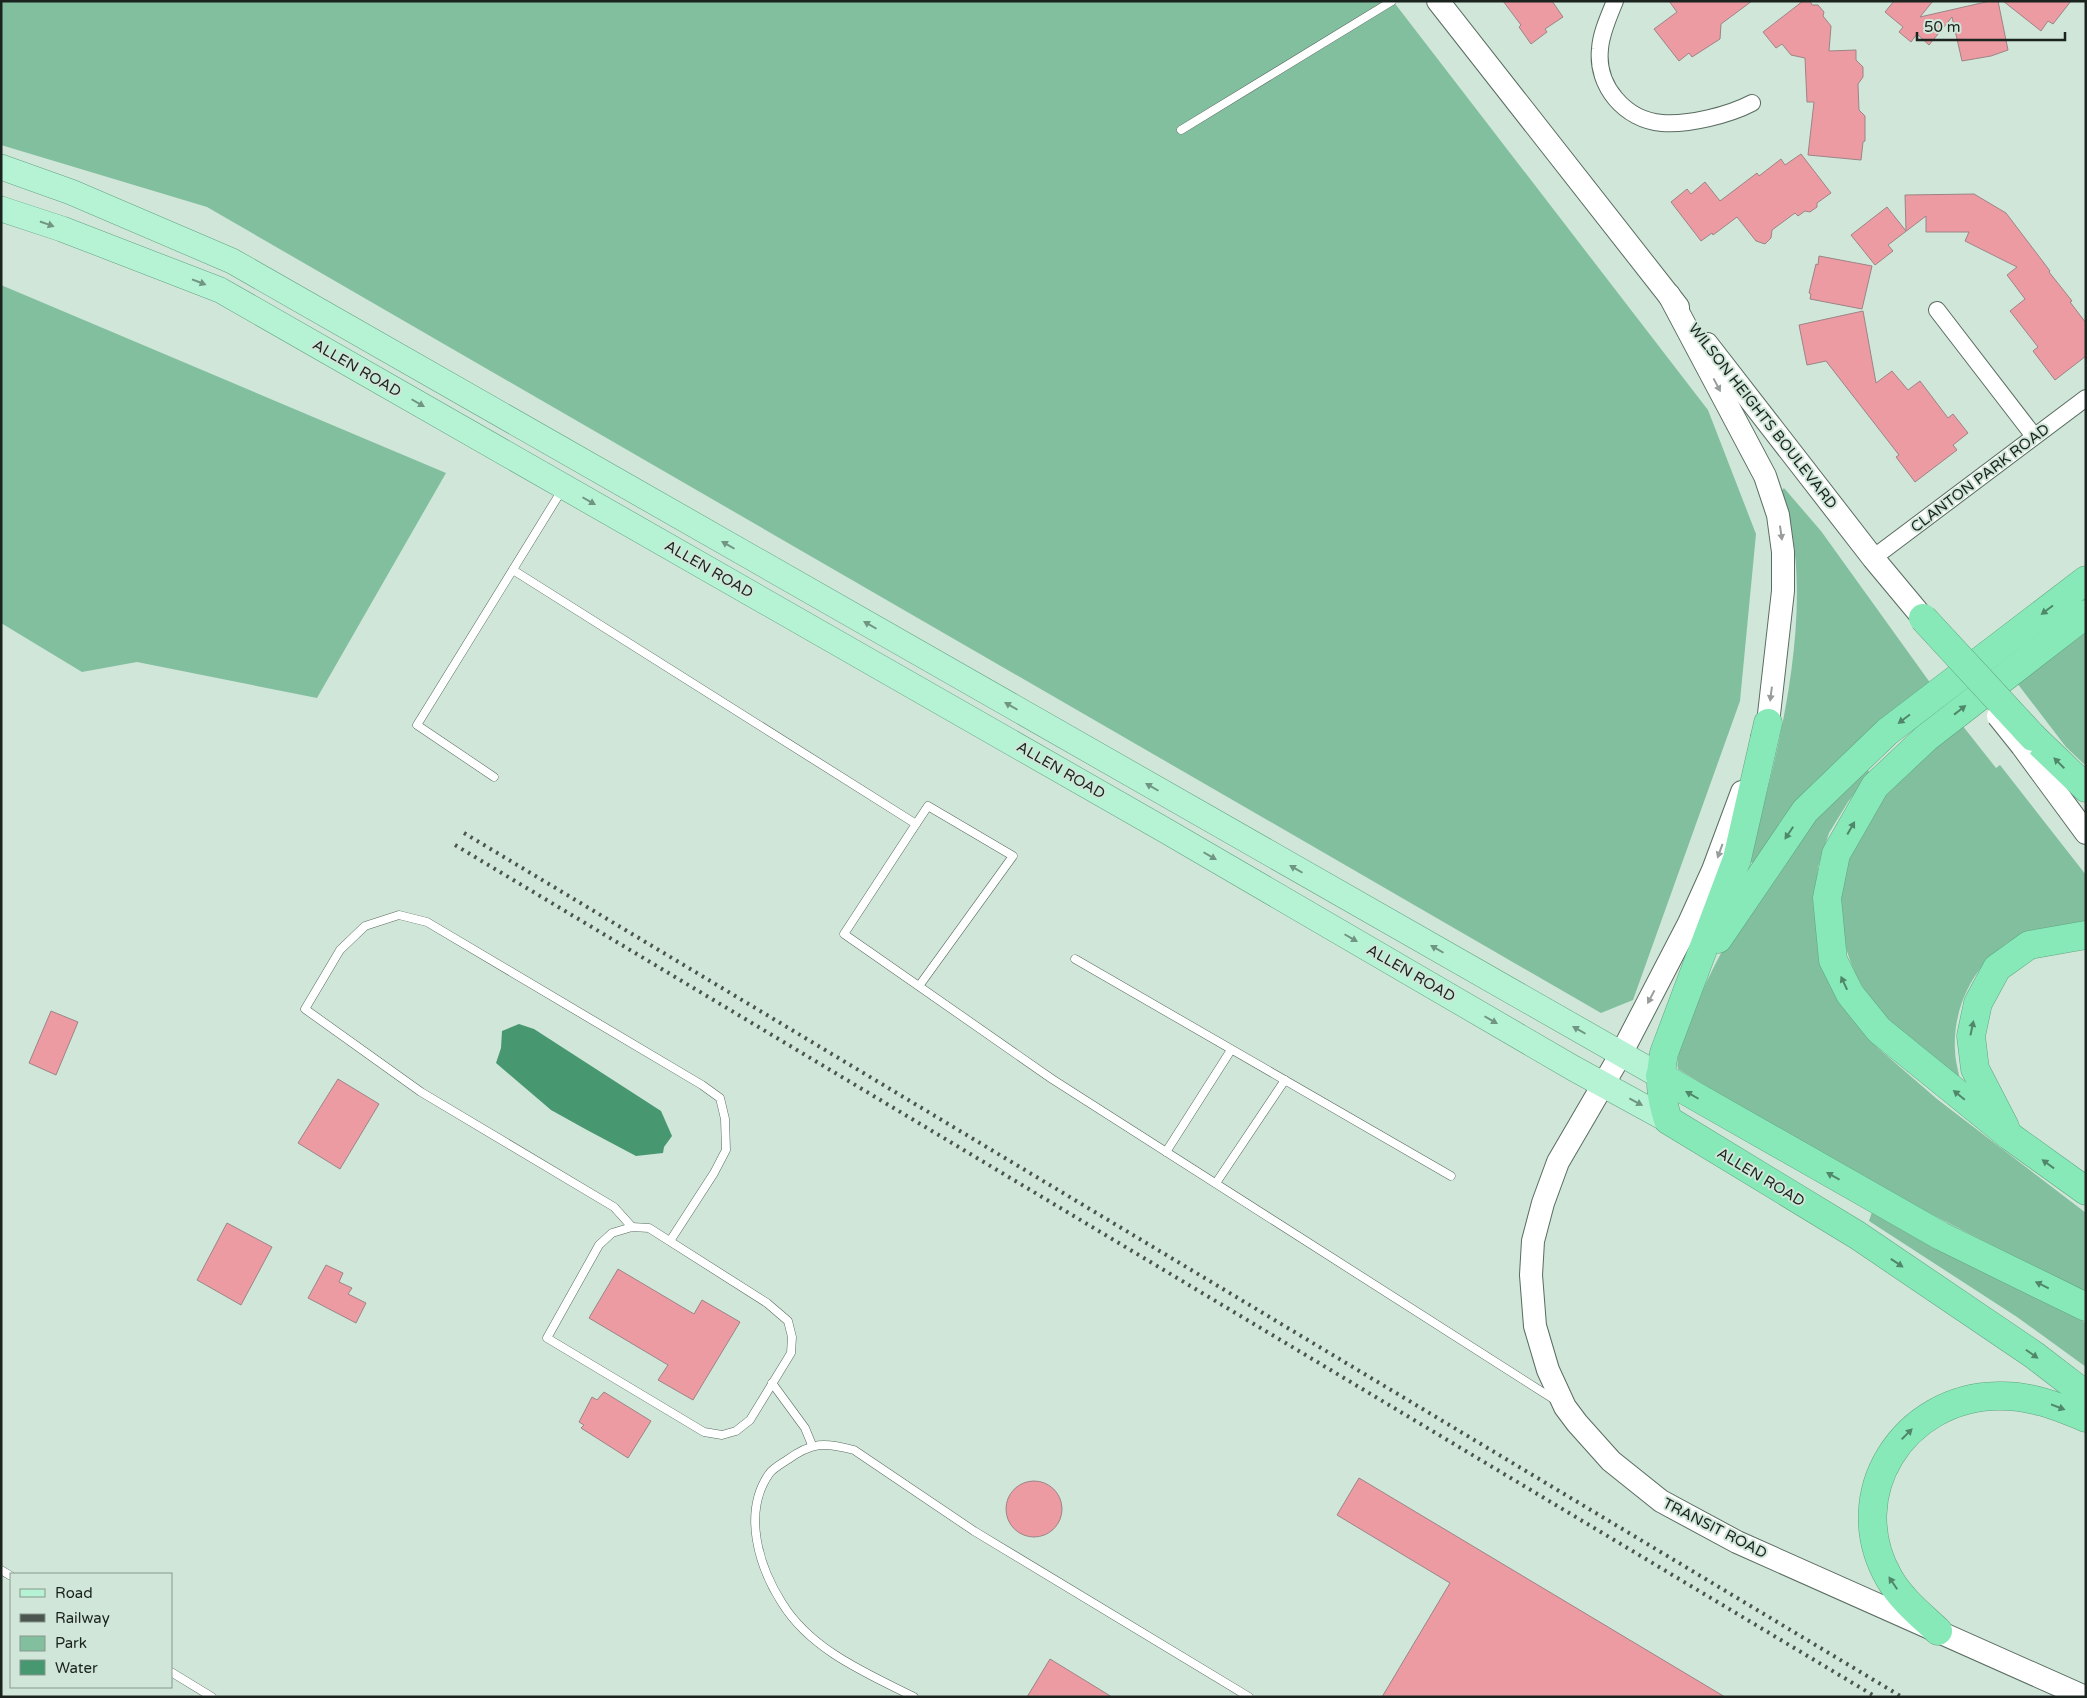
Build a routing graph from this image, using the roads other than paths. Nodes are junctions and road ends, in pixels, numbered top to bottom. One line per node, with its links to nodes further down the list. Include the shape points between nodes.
1 (1392, 1): 5 (lane)
2 (1438, 1): 8 (main road, WILSON HEIGHTS BOULEVARD)
3 (1616, 1): 4 (street, via 1605,28 1600,67 1610,92 1627,110 1661,123 1674,123 1711,117)
4 (1752, 103)
5 (1182, 130)
6 (1, 167): 29 (main road, ALLEN ROAD, one-way to 6, via 232,261 71,192)
7 (1, 209): 12 (main road, ALLEN ROAD, one-way to 12, via 220,290)
8 (1669, 295): 13 (main road, WILSON HEIGHTS BOULEVARD); 18 (main road, TRANSIT ROAD, one-way to 18, via 1765,476 1778,515 1783,552 1783,591)
9 (1937, 310): 11 (street)
10 (2086, 398): 11 (street, CLANTON PARK ROAD)
11 (2034, 436): 13 (street, CLANTON PARK ROAD)
12 (564, 486): 14 (lane); 32 (main road, ALLEN ROAD, one-way to 32)
13 (1873, 558): 17 (main road, WILSON HEIGHTS BOULEVARD)
14 (513, 570): 20 (lane, via 417,725); 22 (lane)
15 (2086, 580): 26 (highway, one-way to 26, via 1887,732 1805,811)
16 (2086, 614): 34 (highway, one-way to 16, via 1879,1030 1850,994 1833,960 1828,898 1836,854 1875,786 1926,738)
17 (1923, 618): 19 (highway, bridge)
18 (1768, 723): 26 (highway, via 1737,858); 29 (main road, TRANSIT ROAD, one-way to 29, via 1713,870 1669,964)
19 (2028, 741): 21 (highway, one-way to 19); 23 (main road)
20 (494, 777)
21 (2086, 788)
22 (916, 824): 27 (lane, via 844,934); 27 (lane, via 928,806 1013,856)
23 (2086, 833)
24 (2086, 935): 34 (highway, one-way to 24, via 1975,1070 1971,1036 1978,1003 1997,968 2029,945)
25 (1075, 959): 28 (lane)
26 (1690, 982): 30 (highway, via 1664,1053)
27 (919, 986): 35 (lane, via 1052,1079)
28 (1231, 1050): 31 (lane); 35 (lane)
29 (1621, 1054): 30 (main road, ALLEN ROAD); 32 (main road, TRANSIT ROAD)
30 (1660, 1076): 33 (highway); 41 (highway, ALLEN ROAD, one-way to 30, via 1941,1236)
31 (1285, 1080): 36 (lane); 37 (lane)
32 (1603, 1084): 33 (main road, ALLEN ROAD, one-way to 33); 44 (main road, TRANSIT ROAD, via 1599,1114 1570,1170 1544,1203 1533,1241 1531,1275 1535,1326 1542,1353)
33 (1668, 1120): 43 (highway, ALLEN ROAD, one-way to 43, via 1857,1235 2034,1355)
34 (2011, 1137): 38 (highway, one-way to 34)
35 (1166, 1152): 37 (lane)
36 (1451, 1176)
37 (1216, 1183): 44 (lane)
38 (2086, 1191)
39 (632, 1227): 40 (lane, via 649,1228); 40 (lane, via 614,1208 421,1092 305,1008 340,950 365,926 382,920 399,915 427,922 702,1084 720,1098 725,1119 726,1150); 42 (lane, via 612,1234 599,1245 547,1338 704,1432 722,1434 736,1431 750,1420)
40 (670, 1241): 42 (lane, via 767,1303 788,1321 792,1337 790,1353)
41 (2086, 1306)
42 (772, 1384): 46 (lane, via 805,1428)
43 (2086, 1395)
44 (1566, 1407): 47 (main road, TRANSIT ROAD, via 1599,1450 1661,1501 1737,1542)
45 (2086, 1418): 47 (highway, one-way to 45, via 1910,1605 1889,1578 1874,1536 1875,1496 1882,1469 1896,1445 1924,1419 1969,1399 1997,1396 2033,1398)
46 (812, 1445): 50 (lane, via 769,1473 756,1503 755,1530 762,1560 782,1603 804,1630 848,1664); 51 (lane, via 833,1444 854,1450 974,1531)
47 (1938, 1631): 52 (main road, TRANSIT ROAD)
48 (172, 1673): 49 (lane)
49 (212, 1697)
50 (914, 1697)
51 (1249, 1697)
52 (2085, 1697)

